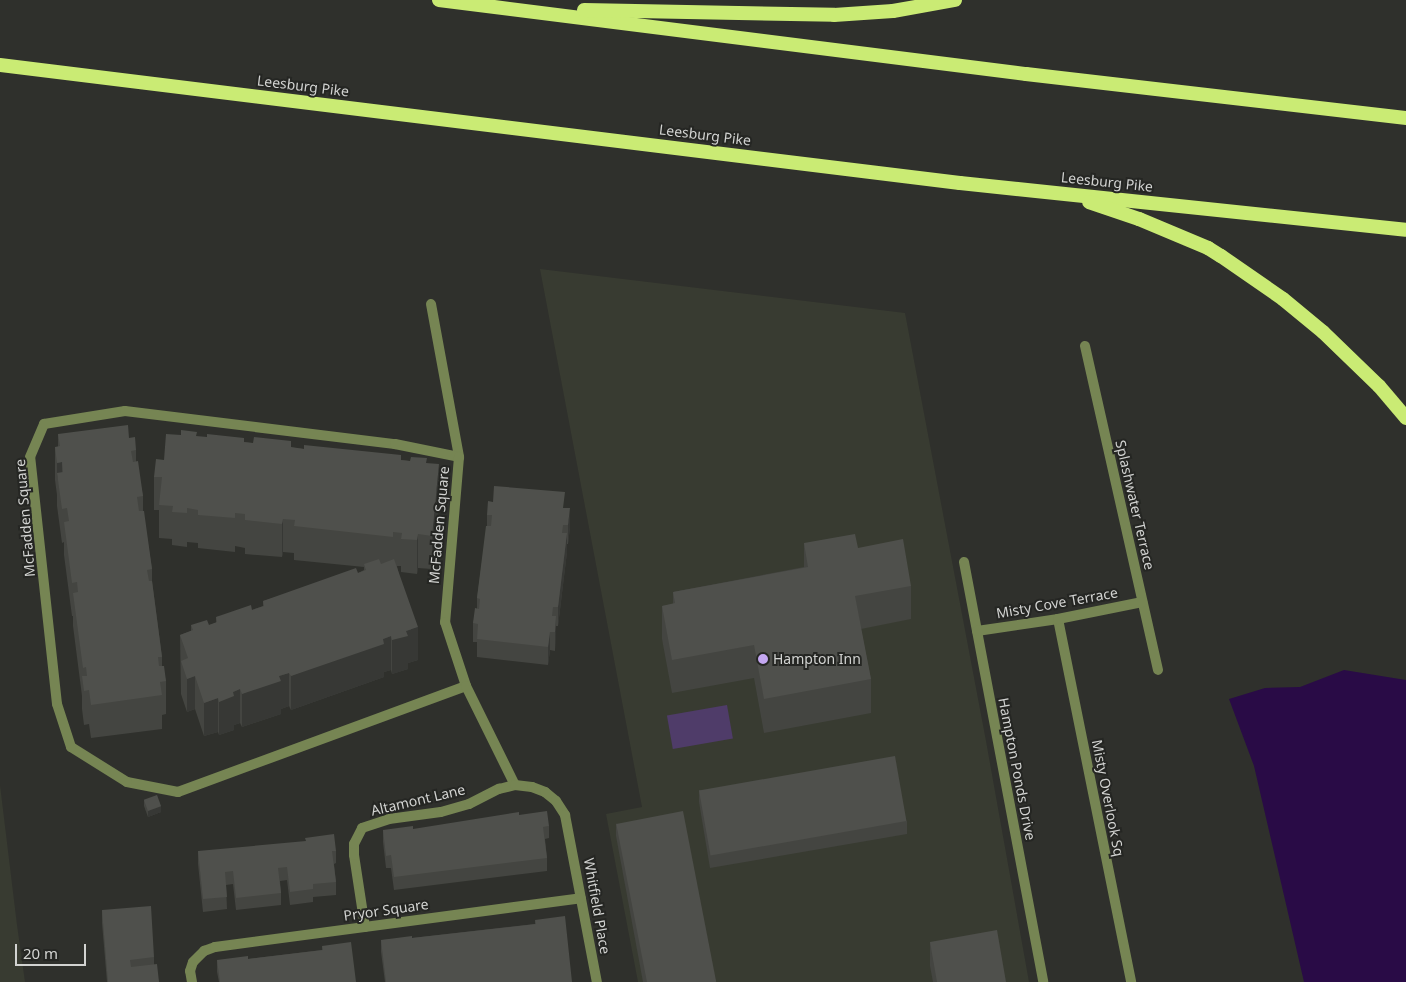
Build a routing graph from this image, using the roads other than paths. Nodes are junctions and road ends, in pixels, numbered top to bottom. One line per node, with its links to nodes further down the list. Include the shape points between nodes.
1 (439, 0): 3 (highway)
2 (955, 0): 3 (highway, via 893,11 834,15)
3 (511, 8): 5 (highway, via 1026,74)
4 (0, 65): 6 (highway, Leesburg Pike)
5 (1406, 118)
6 (960, 183): 7 (highway, Leesburg Pike); 10 (highway, via 1065,195 1139,219 1208,248 1283,299 1323,332 1379,386)
7 (1406, 230)
8 (431, 304): 11 (street)
9 (1085, 346): 13 (street, Splashwater Terrace)
10 (1406, 418)
11 (459, 457): 17 (street, McFadden Square, via 445,622); 17 (street, McFadden Square, via 395,444 125,411 44,424 30,457 57,704 71,747 127,782 178,792)
12 (964, 562): 15 (street, Hampton Ponds Drive)
13 (1142, 602): 14 (street, Misty Cove Terrace); 16 (street, Splashwater Terrace)
14 (1058, 619): 15 (street, Misty Cove Terrace); 25 (street, Misty Overlook Sq)
15 (977, 631): 24 (street, Hampton Ponds Drive)
16 (1158, 670)
17 (466, 686): 18 (street, McFadden Square)
18 (515, 786): 19 (street, Altamont Lane, via 532,787 556,801 565,815); 21 (street, Altamont Lane, via 441,812 389,819 362,828 354,844 354,854)
19 (570, 834): 20 (street, Whitfield Place)
20 (581, 898): 21 (street, Pryor Square); 23 (street, Whitfield Place)
21 (365, 927): 22 (street, Pryor Square, via 215,947 197,957 190,971)
22 (192, 982)
23 (597, 982)
24 (1043, 982)
25 (1131, 982)

